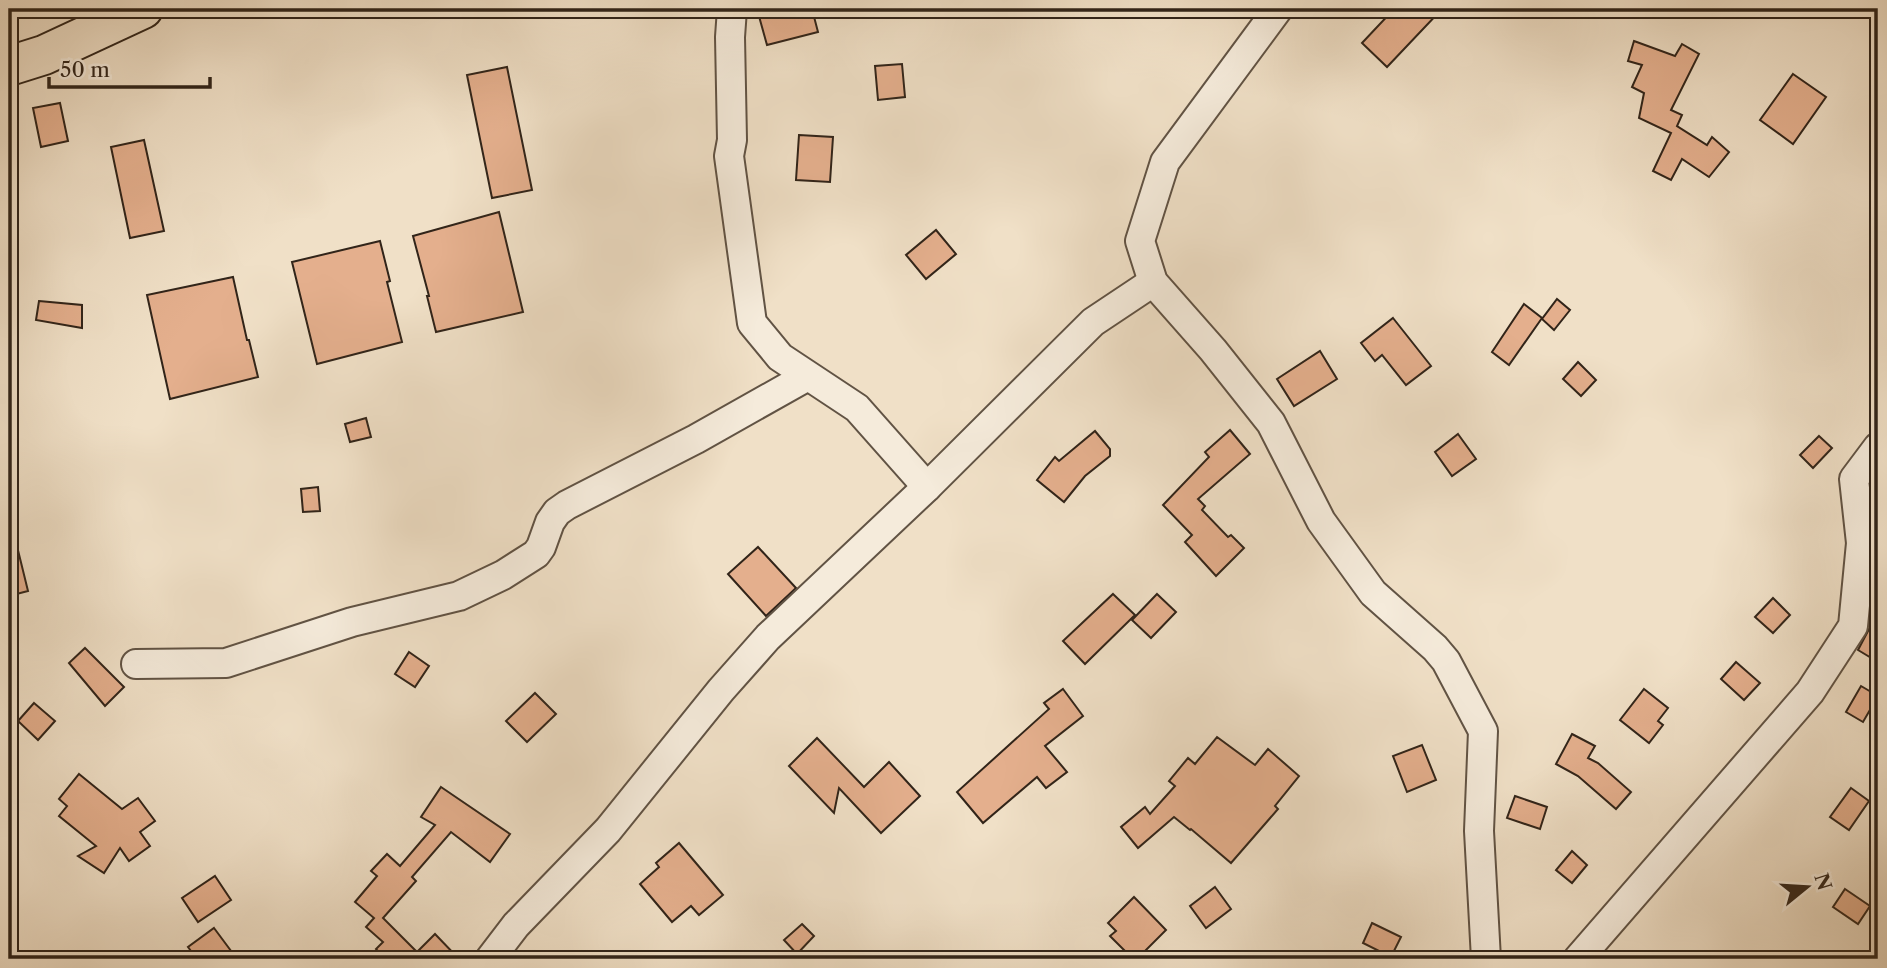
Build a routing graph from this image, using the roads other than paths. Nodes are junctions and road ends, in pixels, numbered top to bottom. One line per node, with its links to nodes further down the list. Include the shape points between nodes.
1 (143, 9): 4 (highway, via 44,55)
2 (732, 9): 6 (street, via 729,156 752,323 779,357)
3 (1279, 9): 5 (street, via 1165,162 1140,241)
4 (9, 66)
5 (1153, 282): 8 (street, via 1093,321); 11 (street, via 1272,423 1321,521 1373,593 1446,662 1483,732 1479,831)
6 (806, 377): 8 (street, via 857,408); 9 (street, via 566,505 557,512 536,554 459,596 352,622 226,663)
7 (1878, 447): 12 (street, via 1854,479 1861,543 1853,626 1810,692)
8 (927, 487): 10 (street, via 768,637 608,830 516,925)
9 (136, 664)
10 (490, 959)
11 (1486, 959)
12 (1578, 959)

